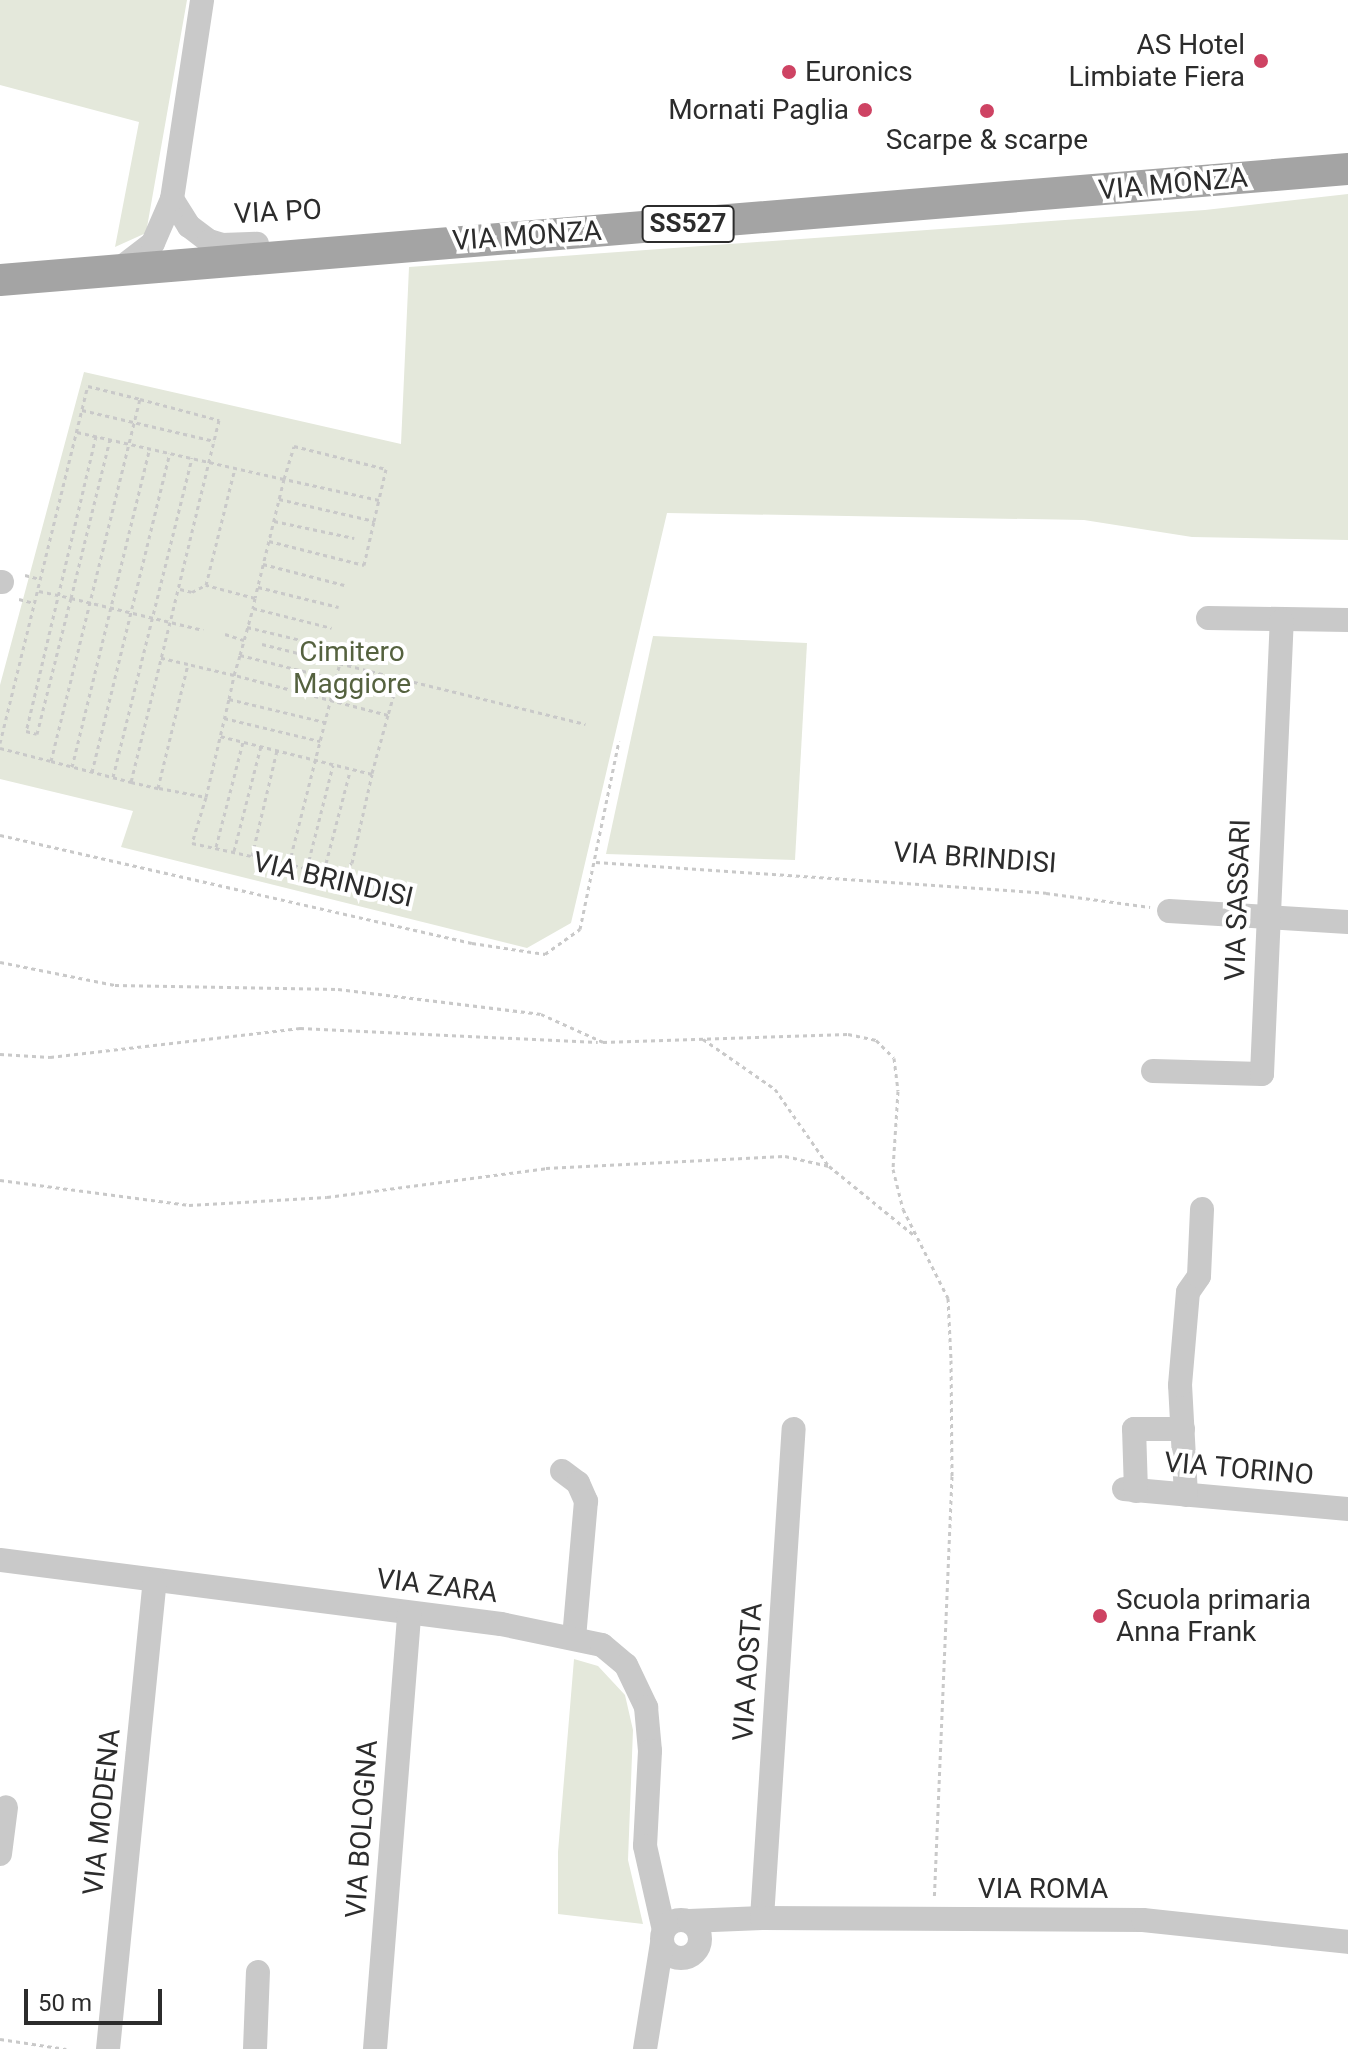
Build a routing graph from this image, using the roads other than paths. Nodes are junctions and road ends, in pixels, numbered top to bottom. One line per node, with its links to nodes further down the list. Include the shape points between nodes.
1 (202, 0): 6 (street)
2 (1348, 153): 4 (main road)
3 (1348, 169): 4 (main road, SS527)
4 (1294, 173): 5 (main road); 7 (main road, VIA MONZA / SS527)
5 (1348, 182)
6 (172, 199): 7 (street, VIA PO, via 193,230 222,245 332,238 350,241); 8 (street, via 153,243)
7 (354, 250): 8 (main road, VIA MONZA / SS527)
8 (118, 270): 9 (main road, VIA MONZA / SS527)
9 (0, 280)
10 (1208, 618): 11 (street)
11 (1282, 620): 12 (street); 14 (street, VIA SASSARI)
12 (1348, 620)
13 (1169, 911): 14 (street)
14 (1266, 920): 15 (street); 16 (street, VIA SASSARI, via 1262,1074)
15 (1348, 922)
16 (1153, 1071)
17 (1202, 1209): 19 (street, via 1199,1276 1188,1292 1181,1370)
18 (794, 1429): 30 (street, VIA AOSTA)
19 (1183, 1429): 21 (street); 21 (street, VIA TORINO, via 1134,1429 1130,1490)
20 (562, 1471): 26 (street, via 578,1483 586,1501)
21 (1186, 1495): 22 (street, VIA TORINO)
22 (1348, 1509)
23 (0, 1560): 24 (street, VIA ZARA)
24 (155, 1581): 25 (street, VIA ZARA); 34 (street, VIA MODENA)
25 (409, 1613): 26 (street, VIA ZARA); 36 (street, VIA BOLOGNA)
26 (574, 1637): 31 (street, VIA ZARA, via 602,1645 626,1665 642,1694 650,1751 645,1846 657,1894)
27 (6, 1807): 28 (street)
28 (0, 1854)
29 (736, 1918): 30 (street, VIA ROMA); 31 (street, VIA ROMA); 31 (street, via 688,1957)
30 (762, 1918): 32 (street, VIA ROMA, via 1143,1920)
31 (675, 1934): 37 (street, via 654,1991)
32 (1348, 1942)
33 (258, 1972): 35 (street)
34 (108, 2049)
35 (255, 2049)
36 (375, 2049)
37 (645, 2049)

